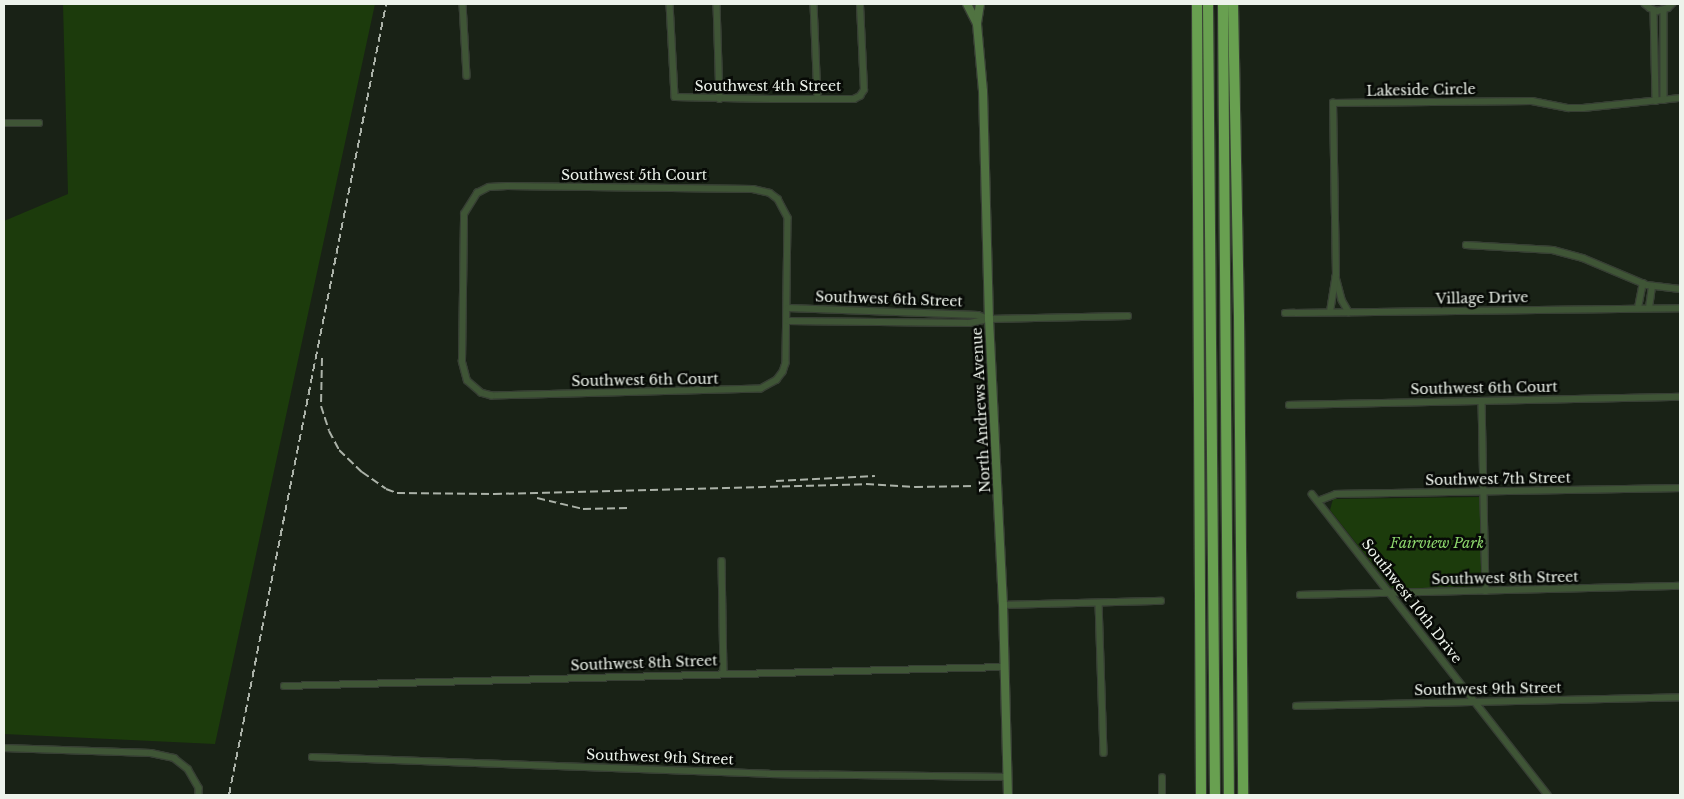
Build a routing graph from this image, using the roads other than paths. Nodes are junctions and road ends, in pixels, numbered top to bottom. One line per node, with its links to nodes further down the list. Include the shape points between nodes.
1 (464, 4): 17 (street)
2 (670, 4): 19 (street, Southwest 4th Street, via 675,97)
3 (717, 4): 19 (street)
4 (814, 4): 20 (street)
5 (860, 4): 20 (street, Southwest 4th Street, via 864,90 854,99)
6 (967, 4): 16 (main road, North Andrews Avenue)
7 (980, 4): 16 (main road, North Andrews Avenue)
8 (1197, 4): 45 (highway)
9 (1208, 4): 40 (highway)
10 (1223, 4): 51 (highway)
11 (1233, 4): 59 (highway)
12 (1646, 4): 15 (street)
13 (1672, 4): 14 (street)
14 (1664, 10): 15 (street); 21 (street)
15 (1654, 11): 22 (street)
16 (977, 24): 38 (main road, North Andrews Avenue, via 983,92)
17 (467, 76)
18 (1680, 98): 21 (street, Lakeside Circle)
19 (720, 99): 20 (street, Southwest 4th Street)
20 (818, 99)
21 (1664, 100): 22 (street, Lakeside Circle)
22 (1656, 102): 26 (street, Lakeside Circle, via 1576,108 1532,101 1333,104)
23 (4, 123): 24 (street)
24 (39, 123)
25 (1466, 245): 27 (street, via 1553,250 1583,258)
26 (1336, 275): 34 (street, Lakeside Circle); 35 (street, Lakeside Circle, via 1342,300)
27 (1643, 283): 28 (street); 31 (street)
28 (1652, 287): 29 (street); 32 (street)
29 (1680, 289)
30 (788, 308): 38 (street, Southwest 6th Street, via 978,314); 39 (street); 41 (street, Southwest 5th Court, via 788,218 778,199 763,190 489,187 477,193 464,214 462,362 467,381 481,393)
31 (1638, 308): 32 (street, Village Drive); 35 (street, Village Drive)
32 (1649, 308): 33 (street, Village Drive)
33 (1680, 308)
34 (1330, 312): 35 (street, Village Drive); 36 (street, Village Drive)
35 (1349, 312)
36 (1285, 313)
37 (1128, 316): 38 (street, Southwest 6th Street)
38 (989, 319): 39 (street, Southwest 6th Street, via 970,323); 58 (main road, North Andrews Avenue)
39 (788, 321): 41 (street, Southwest 6th Court, via 786,363 777,380 761,389)
40 (1212, 326): 45 (highway); 75 (highway)
41 (492, 396)
42 (1680, 397): 43 (street, Southwest 6th Court)
43 (1482, 401): 44 (street, Southwest 6th Court); 47 (street)
44 (1289, 405)
45 (1198, 425): 74 (highway)
46 (1680, 488): 47 (street, Southwest 7th Street)
47 (1484, 492): 49 (street, Southwest 7th Street, via 1336,494); 53 (street)
48 (1312, 494): 49 (street, Southwest 10th Drive)
49 (1318, 501): 54 (street, Southwest 10th Drive)
50 (722, 561): 61 (street)
51 (1227, 564): 59 (highway); 76 (highway)
52 (1680, 586): 53 (street, Southwest 8th Street)
53 (1486, 591): 54 (street, Southwest 8th Street)
54 (1390, 593): 55 (street, Southwest 8th Street); 64 (street, Southwest 10th Drive)
55 (1300, 595)
56 (1161, 601): 57 (street)
57 (1099, 603): 58 (street); 67 (street)
58 (1003, 605): 60 (main road, North Andrews Avenue)
59 (1242, 650): 77 (highway)
60 (1004, 667): 61 (street, Southwest 8th Street); 69 (main road, North Andrews Avenue)
61 (724, 673): 62 (street, Southwest 8th Street)
62 (284, 686)
63 (1680, 697): 64 (street, Southwest 9th Street)
64 (1474, 702): 65 (street, Southwest 9th Street); 78 (street, Southwest 10th Drive)
65 (1296, 706)
66 (4, 748): 71 (street, via 151,753 174,758 188,769 199,788)
67 (1104, 753)
68 (312, 757): 69 (street, Southwest 9th Street, via 769,774)
69 (1008, 776): 72 (main road, North Andrews Avenue)
70 (1162, 778): 73 (street)
71 (199, 795)
72 (1008, 795)
73 (1162, 795)
74 (1201, 795)
75 (1215, 795)
76 (1229, 795)
77 (1243, 795)
78 (1548, 795)

